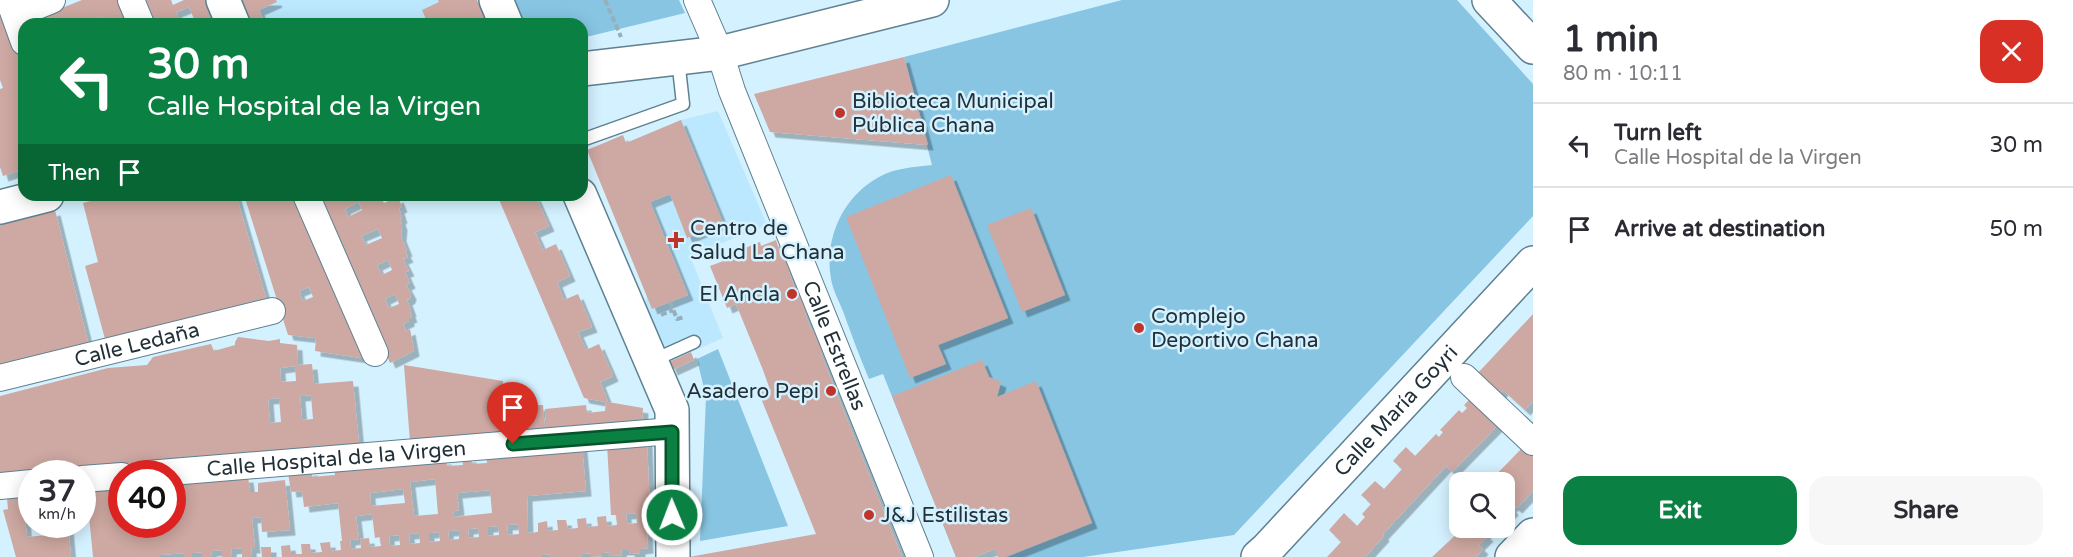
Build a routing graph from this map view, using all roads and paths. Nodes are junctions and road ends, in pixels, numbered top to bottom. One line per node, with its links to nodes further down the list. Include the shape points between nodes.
1 (52, 0): 9 (street)
2 (131, 0): 10 (street)
3 (223, 0): 11 (main road)
4 (496, 0): 12 (main road)
5 (605, 0): 14 (path)
6 (697, 0): 16 (street, Calle Estrellas)
7 (932, 0): 16 (main road)
8 (1489, 0): 15 (main road)
9 (12, 8): 13 (street)
10 (138, 18)
11 (230, 18)
12 (504, 18)
13 (18, 25)
14 (621, 37)
15 (1533, 47)
16 (720, 53): 17 (main road); 40 (street, Calle Estrellas)
17 (678, 58): 18 (main road); 19 (lane, via 683,104)
18 (588, 68)
19 (588, 138)
20 (24, 201): 23 (main road)
21 (309, 201): 29 (street)
22 (583, 201): 30 (main road)
23 (0, 207)
24 (1533, 263): 41 (main road, Calle María Goyri)
25 (670, 302): 27 (path, via 677,320)
26 (272, 310): 32 (street, Calle Ledaña)
27 (684, 317)
28 (694, 342): 30 (lane)
29 (375, 353)
30 (651, 361): 33 (main road, via 672,410)
31 (1464, 377): 34 (street)
32 (0, 378)
33 (672, 432): 35 (street, Calle Hospital de la Virgen); 39 (main road)
34 (1533, 441)
35 (186, 471)
36 (18, 484): 37 (street)
37 (0, 486)
38 (1533, 535): 42 (main road)
39 (673, 557)
40 (920, 557)
41 (1258, 557)
42 (1512, 557)

